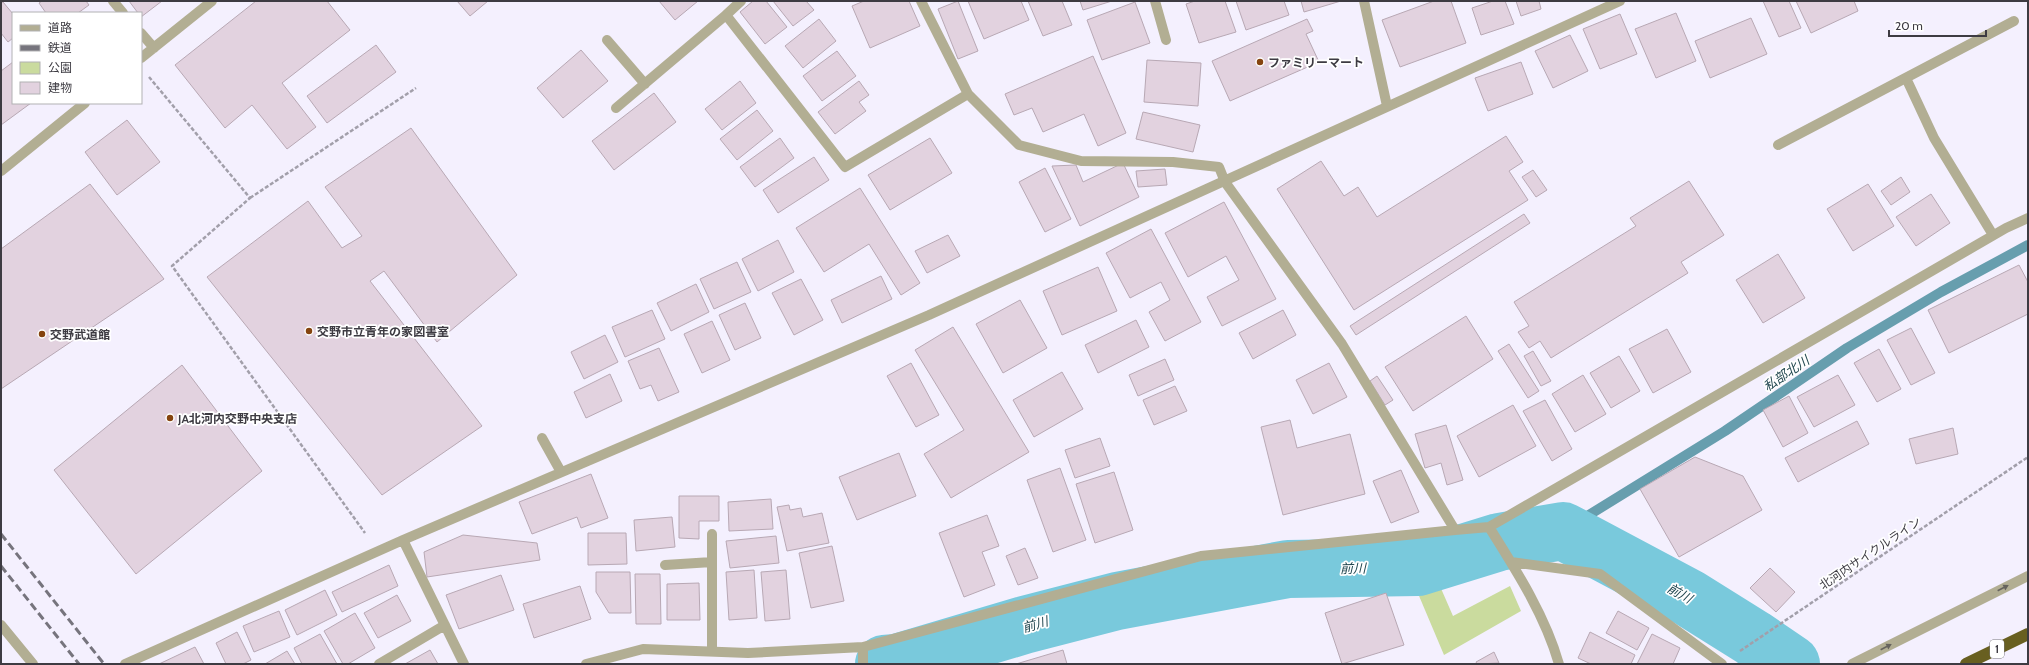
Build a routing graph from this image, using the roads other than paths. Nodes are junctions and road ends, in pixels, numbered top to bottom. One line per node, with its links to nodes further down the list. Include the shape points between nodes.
1 (113, 1): 8 (street)
2 (212, 1): 14 (street)
3 (741, 1): 9 (street)
4 (921, 1): 18 (street)
5 (1155, 1): 13 (street)
6 (1364, 1): 20 (street)
7 (1620, 1): 20 (street)
8 (123, 12)
9 (726, 15): 17 (street); 18 (street, via 845,167)
10 (2014, 21): 16 (street)
11 (142, 34): 14 (street)
12 (607, 40): 17 (street)
13 (1166, 40)
14 (154, 48): 15 (street)
15 (142, 57)
16 (1906, 78): 22 (street); 26 (street, via 1934,138)
17 (645, 84): 21 (street)
18 (968, 94): 24 (street, via 1019,145 1081,161 1173,162 1219,167)
19 (84, 104): 23 (street)
20 (1387, 106): 24 (street)
21 (616, 108)
22 (1778, 145)
23 (1, 171)
24 (1225, 182): 28 (street, via 929,315); 30 (street, via 1342,344)
25 (2028, 218): 26 (street)
26 (1993, 235): 29 (street)
27 (542, 438): 28 (street)
28 (561, 472): 32 (street)
29 (1489, 527): 30 (street); 34 (street)
30 (1455, 530): 40 (street, via 1201,556)
31 (712, 534): 33 (street)
32 (403, 540): 38 (street); 43 (street)
33 (712, 562): 35 (street); 41 (street)
34 (1511, 562): 48 (street, via 1552,640); 49 (street, via 1600,574)
35 (665, 565)
36 (2028, 576): 50 (street, one-way to 36)
37 (1, 625): 42 (street)
38 (445, 625): 44 (street); 45 (street)
39 (2028, 634): 51 (highway, 1)
40 (863, 647): 41 (street, via 748,653); 47 (street)
41 (712, 652): 46 (street, via 643,649)
42 (33, 664)
43 (125, 664)
44 (379, 664)
45 (464, 664)
46 (586, 664)
47 (863, 664)
48 (1559, 664)
49 (1722, 664)
50 (1852, 664)
51 (1966, 664)

